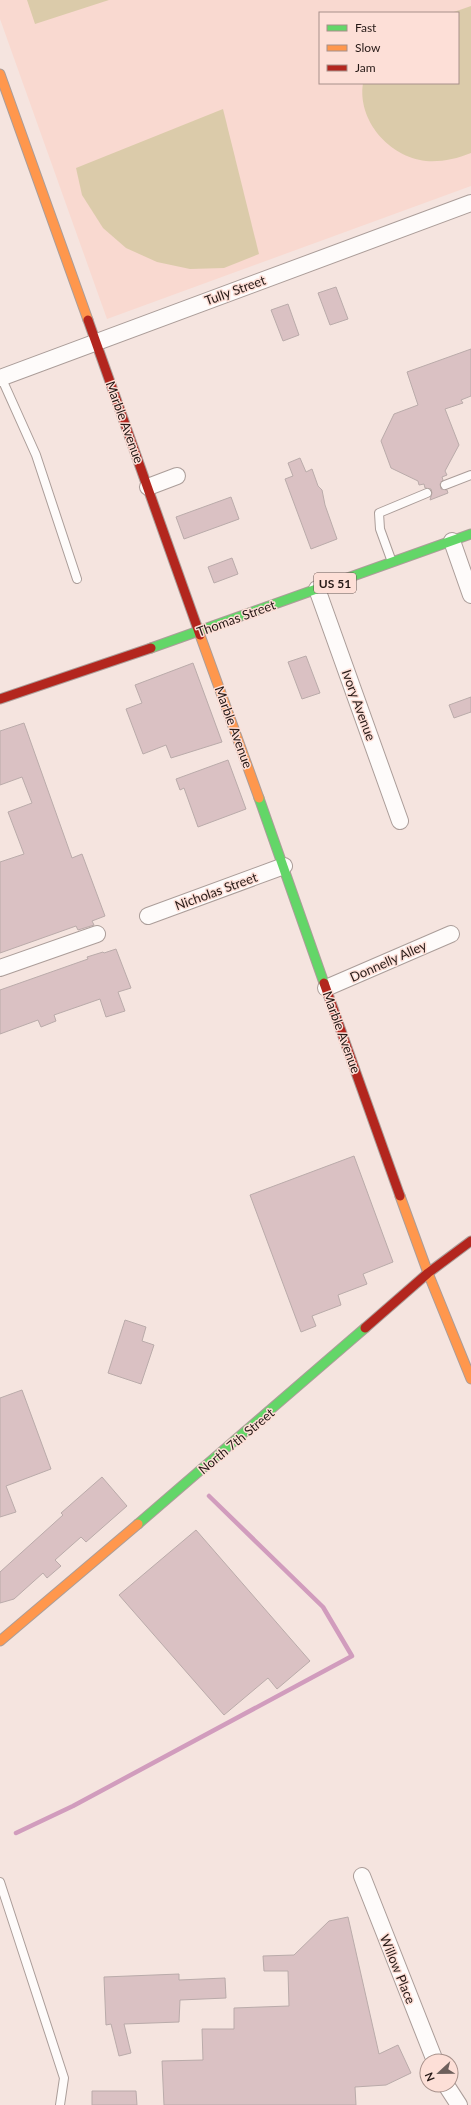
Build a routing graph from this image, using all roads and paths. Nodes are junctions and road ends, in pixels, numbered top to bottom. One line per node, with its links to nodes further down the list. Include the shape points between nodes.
1 (0, 74): 3 (street, Marble Avenue)
2 (471, 203): 3 (street, Tully Street)
3 (96, 341): 4 (street, Tully Street); 8 (street, Marble Avenue)
4 (1, 378): 13 (lane, via 36,455)
5 (471, 475): 7 (lane)
6 (177, 476): 8 (street)
7 (445, 485)
8 (148, 487): 16 (street, Marble Avenue)
9 (427, 493): 12 (lane, via 379,513 380,529)
10 (471, 534): 11 (street, Thomas Street / US 51)
11 (452, 541): 12 (street, Thomas Street / US 51); 15 (street)
12 (392, 563): 14 (street, Thomas Street / US 51)
13 (77, 579)
14 (318, 589): 16 (street, Thomas Street / US 51); 18 (street, Ivory Avenue)
15 (471, 595)
16 (199, 632): 17 (street, Thomas Street / US 51); 19 (street, Marble Avenue)
17 (0, 699)
18 (400, 821)
19 (284, 866): 20 (street, Nicholas Street); 24 (street, Marble Avenue)
20 (148, 916)
21 (97, 934): 23 (street)
22 (451, 934): 24 (street, Donnelly Alley)
23 (0, 968)
24 (326, 988): 26 (street, Marble Avenue)
25 (471, 1241): 26 (street, North 7th Street)
26 (428, 1273): 27 (street, Marble Avenue); 28 (street, North 7th Street, via 297,1389)
27 (471, 1378)
28 (0, 1641)
29 (362, 1876): 31 (street, Willow Place)
30 (0, 1882): 33 (lane, via 64,2078)
31 (432, 2053)
32 (451, 2093): 34 (street)
33 (60, 2105)
34 (458, 2105)

